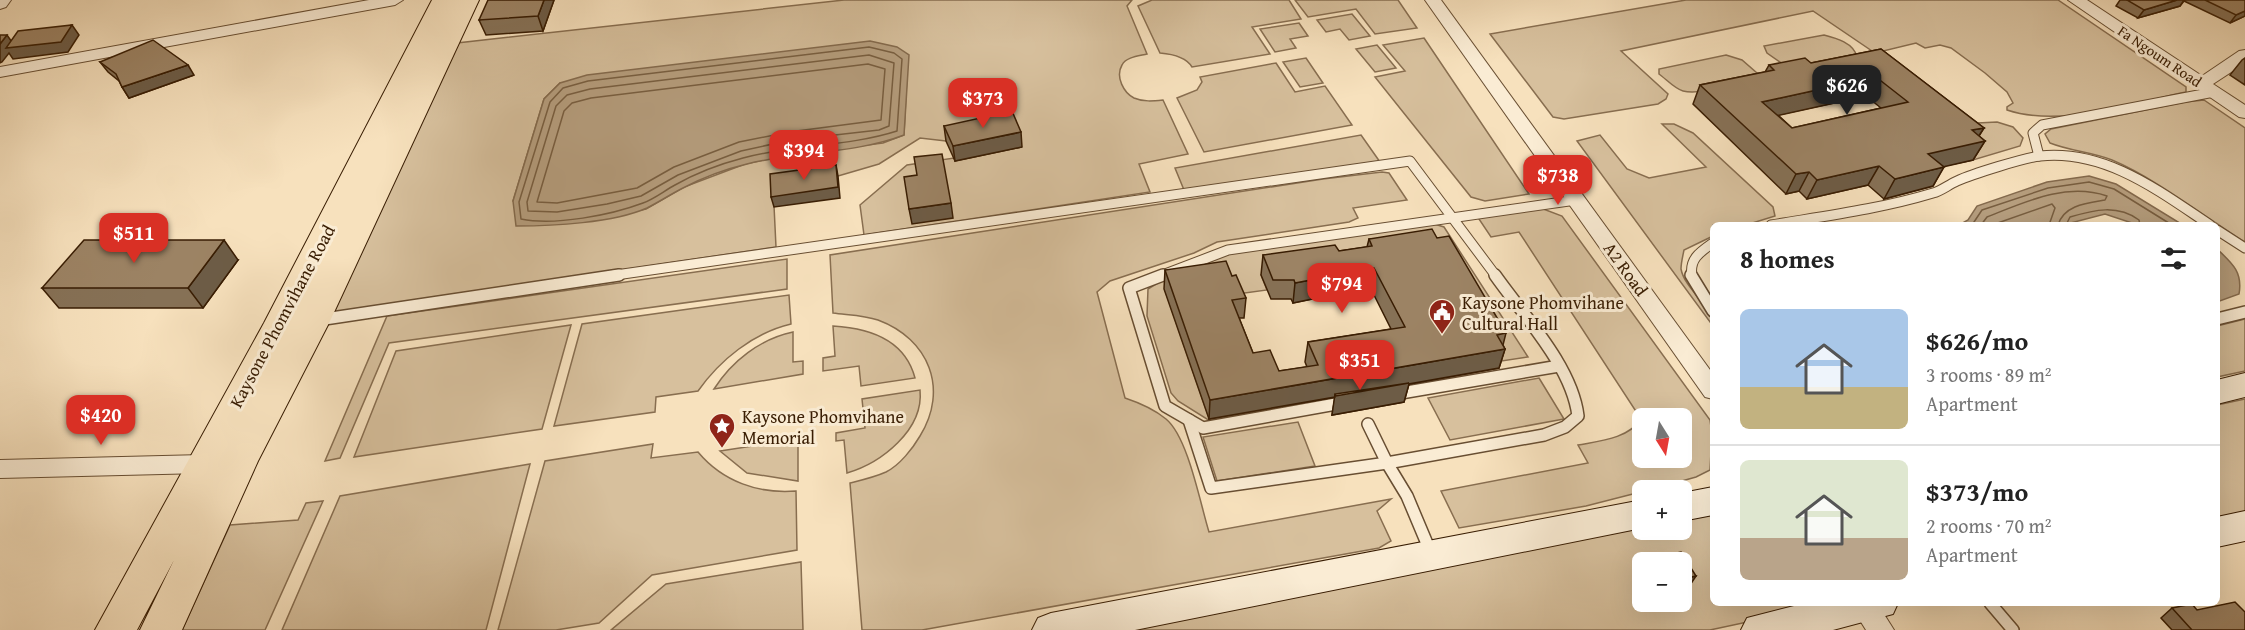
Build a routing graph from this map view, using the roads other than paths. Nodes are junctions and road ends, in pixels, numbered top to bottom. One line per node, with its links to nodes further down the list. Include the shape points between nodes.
1 (3, 0): 7 (street)
2 (395, 0): 9 (street)
3 (444, 0): 34 (highway, Kaysone Phomvihane Road, via 281,323)
4 (467, 0): 23 (highway, Kaysone Phomvihane Road)
5 (1433, 0): 13 (street, A2 Road)
6 (2076, 0): 10 (street, Fa Ngoum Road)
7 (0, 4)
8 (2245, 55): 10 (street)
9 (0, 72)
10 (2208, 88): 11 (street, Fa Ngoum Road); 12 (lane, via 2042,125 2033,133)
11 (2245, 113)
12 (2039, 156): 15 (lane, via 1958,180 1937,192 1900,203); 16 (lane, via 2070,156 2120,170)
13 (1576, 200): 14 (lane); 26 (street, A2 Road)
14 (1454, 217): 23 (lane, via 1410,161); 24 (lane); 30 (lane, via 1228,250 1130,288 1165,406)
15 (1789, 222)
16 (2206, 222)
17 (2220, 232): 19 (lane)
18 (1710, 245): 20 (lane, via 1698,251 1689,272)
19 (2245, 248)
20 (1710, 306)
21 (2245, 312): 22 (lane)
22 (2220, 318)
23 (313, 321): 34 (highway, Kaysone Phomvihane Road)
24 (1559, 366): 28 (lane); 32 (lane, via 1578,407 1578,416 1565,427 1545,435)
25 (2245, 386): 27 (street)
26 (1710, 387)
27 (2220, 391)
28 (1379, 397)
29 (1359, 400): 30 (lane, via 1203,428)
30 (1189, 420): 32 (lane, via 1211,488)
31 (1368, 424): 32 (lane)
32 (1387, 463): 38 (lane, via 1407,496)
33 (0, 469): 34 (street)
34 (206, 484): 41 (highway, Kaysone Phomvihane Road); 42 (highway, Kaysone Phomvihane Road)
35 (1710, 502): 36 (street)
36 (1692, 505)
37 (1632, 516): 38 (street)
38 (1433, 556): 43 (street)
39 (1993, 606): 45 (lane)
40 (1872, 611): 44 (street)
41 (116, 630)
42 (161, 630)
43 (1052, 630)
44 (1760, 630)
45 (2013, 630)

